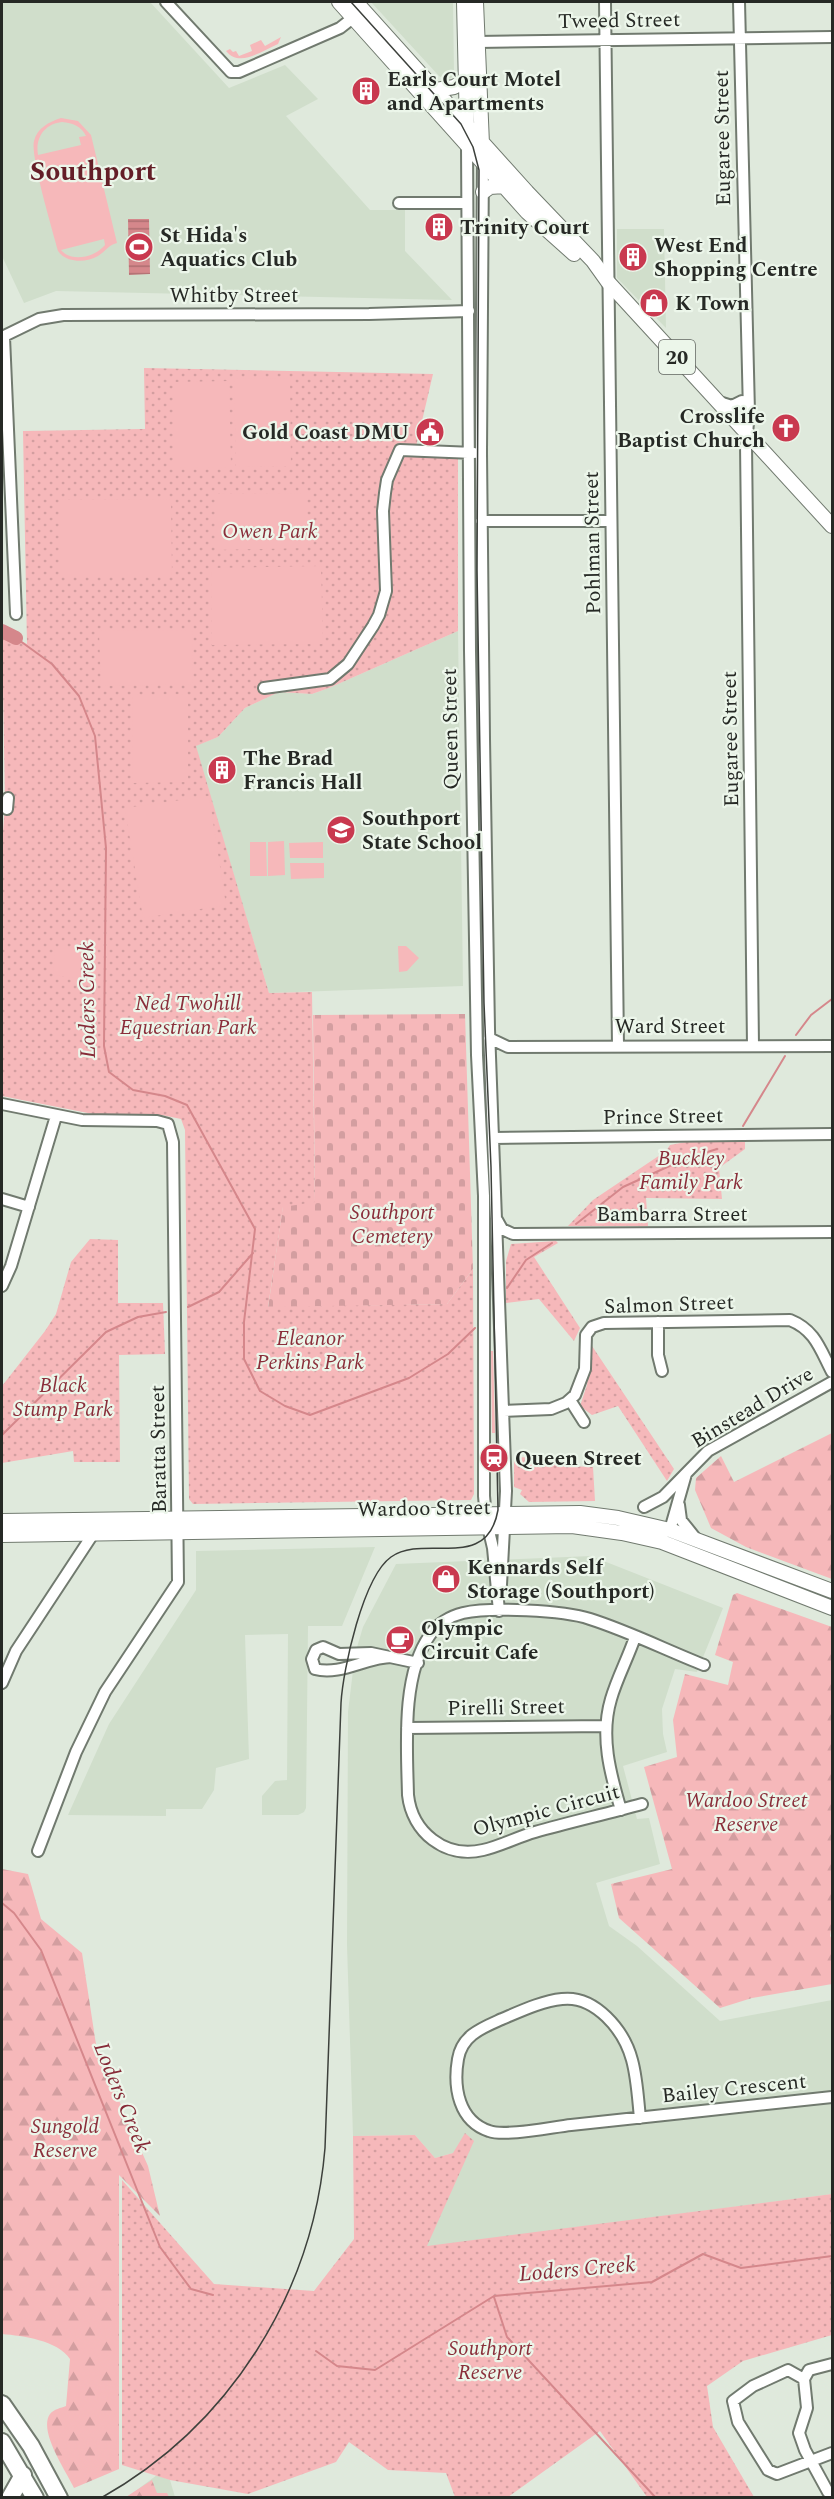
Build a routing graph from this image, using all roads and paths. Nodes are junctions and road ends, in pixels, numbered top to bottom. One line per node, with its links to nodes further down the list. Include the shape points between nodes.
1 (166, 2): 8 (street, via 231,72 345,26)
2 (339, 2): 8 (main road)
3 (356, 2): 14 (main road)
4 (464, 2): 13 (main road, Queen Street)
5 (476, 2): 12 (main road, Queen Street)
6 (604, 2): 11 (street, Pohlman Street)
7 (739, 2): 10 (street, Eugaree Street)
8 (354, 17): 17 (main road)
9 (832, 37): 10 (street, Tweed Street)
10 (740, 38): 11 (street, Tweed Street); 26 (street, Eugaree Street)
11 (605, 40): 12 (street, Tweed Street); 23 (street, Pohlman Street)
12 (477, 42): 16 (main road, Queen Street)
13 (467, 79): 14 (main road, via 454,87); 15 (main road, Queen Street)
14 (436, 90): 15 (main road)
15 (467, 124): 16 (main road, 20); 17 (main road, Queen Street)
16 (482, 142): 18 (main road, Queen Street); 23 (main road, 20)
17 (468, 145): 18 (main road, 20); 22 (street, Queen Street)
18 (483, 161): 19 (main road, 20); 20 (street, Queen Street)
19 (504, 186): 20 (main road); 23 (main road, 20, via 540,224)
20 (483, 192): 31 (street, Queen Street)
21 (399, 203): 22 (street)
22 (467, 203): 24 (street, Queen Street)
23 (608, 282): 28 (main road, 20); 33 (street, Pohlman Street)
24 (470, 311): 25 (street, Whitby Street, via 63,315 39,320); 30 (street, Queen Street)
25 (3, 337): 35 (street)
26 (746, 381): 27 (street, Eugaree Street); 29 (street, Eugaree Street)
27 (742, 401): 28 (street, via 729,406); 29 (street, Eugaree Street)
28 (719, 402): 29 (main road, 20)
29 (746, 432): 34 (main road, 20); 39 (street, Eugaree Street)
30 (468, 453): 31 (street); 36 (street, via 400,450 385,493 386,591 376,621 348,664 330,679); 69 (street, Queen Street)
31 (481, 453): 32 (street, Queen Street)
32 (481, 521): 33 (street); 37 (street, Queen Street)
33 (611, 521): 38 (street, Pohlman Street)
34 (832, 525)
35 (16, 614)
36 (264, 688)
37 (489, 1038): 41 (street, Ward Street); 42 (street, Queen Street)
38 (618, 1046): 39 (street, Ward Street); 41 (street, Ward Street)
39 (753, 1046): 40 (street, Ward Street)
40 (832, 1046)
41 (508, 1047): 42 (street)
42 (490, 1059): 46 (street, Queen Street)
43 (2, 1104): 44 (street)
44 (56, 1116): 48 (street); 66 (street, Baratta Street, via 157,1121 168,1124 171,1131)
45 (832, 1134): 46 (street, Prince Street)
46 (494, 1138): 49 (street, Queen Street)
47 (2, 1199): 48 (street)
48 (29, 1207): 53 (street)
49 (496, 1220): 51 (street); 52 (street, Queen Street)
50 (832, 1232): 51 (street, Bambarra Street)
51 (513, 1234): 52 (street)
52 (497, 1248): 59 (street, Queen Street)
53 (2, 1286)
54 (658, 1322): 55 (street); 56 (street, Salmon Street, via 790,1320 803,1325 813,1336); 58 (street, Salmon Street, via 604,1323 592,1327 586,1335 581,1384)
55 (662, 1371)
56 (832, 1372)
57 (832, 1382): 61 (street, Binstead Drive, via 722,1442)
58 (570, 1400): 59 (street, via 551,1409); 60 (street)
59 (504, 1411): 67 (street, Queen Street)
60 (584, 1422)
61 (692, 1466): 62 (street, Binstead Drive); 63 (street, Binstead Drive)
62 (680, 1478): 64 (street, Binstead Drive, via 660,1499); 72 (street, Binstead Drive)
63 (681, 1490): 72 (street, Binstead Drive); 74 (street, Binstead Drive, via 681,1518)
64 (644, 1507)
65 (92, 1518): 66 (main road, Wardoo Street); 68 (main road, Wardoo Street); 71 (street)
66 (178, 1518): 69 (main road, Wardoo Street); 70 (street, Baratta Street)
67 (504, 1520): 69 (main road, Wardoo Street); 72 (main road, Wardoo Street); 76 (street, Queen Street)
68 (2, 1521)
69 (487, 1521): 70 (main road, Wardoo Street); 76 (street, Queen Street)
70 (179, 1533): 71 (main road, Wardoo Street); 87 (street, Baratta Street, via 178,1582 105,1692 76,1752)
71 (93, 1534): 73 (main road, Wardoo Street); 82 (street, via 16,1651)
72 (665, 1534): 74 (main road, Wardoo Street); 77 (main road, Wardoo Street)
73 (2, 1535)
74 (698, 1541): 75 (main road, Wardoo Street)
75 (832, 1591)
76 (499, 1607): 78 (street, Olympic Circuit, via 572,1614); 80 (street, Olympic Circuit, via 445,1620 430,1633)
77 (832, 1608)
78 (635, 1637): 81 (street, Olympic Circuit); 83 (street, via 612,1696)
79 (392, 1657): 79 (street, via 323,1670 315,1669 312,1659 316,1650 323,1647 339,1654); 80 (street)
80 (418, 1663): 84 (street, Olympic Circuit)
81 (704, 1665)
82 (2, 1683)
83 (606, 1726): 84 (street, Pirelli Street); 86 (street, via 608,1761)
84 (407, 1728): 86 (street, Olympic Circuit, via 409,1805 422,1830 446,1848 482,1851 533,1832)
85 (642, 1804): 86 (street, Olympic Circuit)
86 (621, 1810)
87 (38, 1851)
88 (832, 2097): 89 (street, Bailey Crescent)
89 (640, 2118): 89 (street, Bailey Crescent, via 632,2058 626,2045 609,2019 580,1999 552,2001 482,2028 460,2050 460,2105 475,2124 490,2132)
90 (832, 2364): 91 (street, via 809,2370)
91 (804, 2379): 95 (street, via 807,2408 799,2433); 95 (street, via 788,2370 753,2386 733,2401 738,2422 768,2470 777,2474)
92 (2, 2404): 98 (highway, via 31,2446)
93 (2, 2442): 96 (highway)
94 (832, 2453): 95 (street)
95 (811, 2461): 97 (street)
96 (23, 2475): 98 (highway); 99 (highway)
97 (830, 2492): 100 (street)
98 (45, 2495)
99 (10, 2498)
100 (817, 2498)

